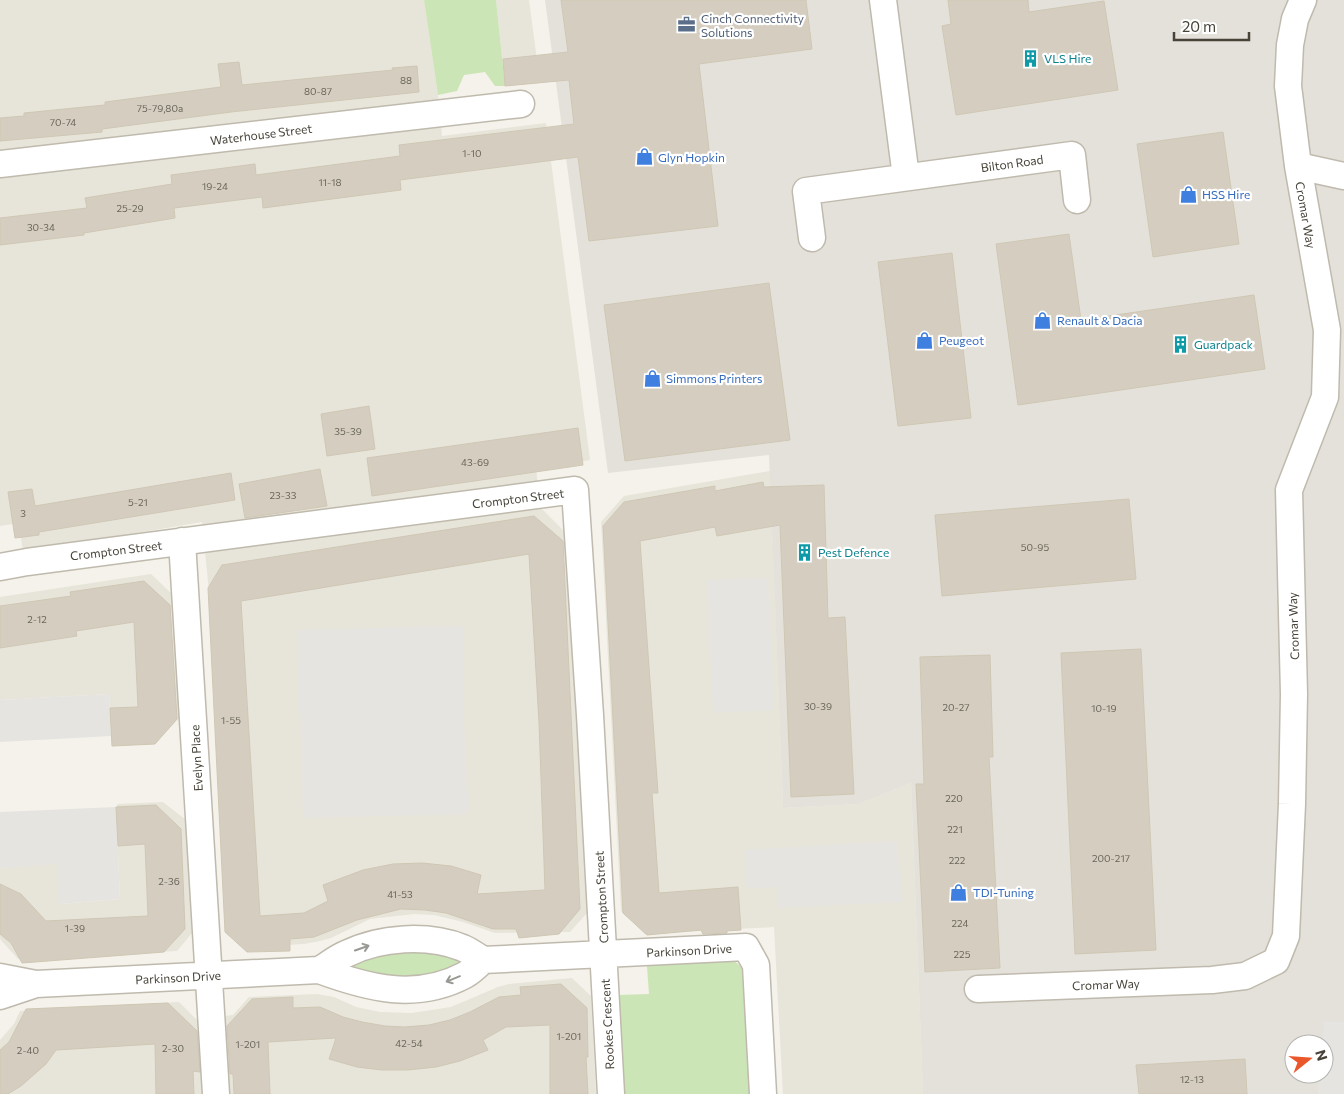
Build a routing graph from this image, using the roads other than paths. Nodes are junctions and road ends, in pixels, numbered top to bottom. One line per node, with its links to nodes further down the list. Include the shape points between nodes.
1 (883, 0): 7 (street)
2 (1304, 0): 5 (street, Cromar Way, via 1295,19 1288,86)
3 (521, 104): 4 (street, Waterhouse Street)
4 (0, 164)
5 (1298, 166): 6 (street); 18 (street, Cromar Way, via 1327,330 1325,397 1289,490 1294,694 1286,936 1276,961 1245,976)
6 (1344, 176)
7 (906, 177): 8 (street, Bilton Road, via 1072,155); 9 (street, Bilton Road, via 806,191)
8 (1077, 200)
9 (812, 238)
10 (182, 541): 11 (street, Crompton Street); 12 (street, Crompton Street, via 575,490); 15 (street, Evelyn Place)
11 (6, 566)
12 (604, 954): 13 (street, Parkinson Drive); 21 (street, Rookes Crescent); 22 (street, Parkinson Drive, via 746,947 756,965)
13 (483, 960): 14 (street, Parkinson Drive, one-way to 14, via 466,974 439,985 408,990 376,988); 14 (street, Parkinson Drive, one-way to 13, via 353,951 376,943 405,940 437,941 464,948)
14 (319, 970): 15 (street, Parkinson Drive)
15 (208, 975): 17 (street, Parkinson Drive); 20 (street)
16 (0, 977): 17 (street, Parkinson Drive)
17 (36, 984): 19 (street, Parkinson Drive)
18 (978, 989)
19 (0, 996)
20 (216, 1094)
21 (611, 1094)
22 (763, 1094)

